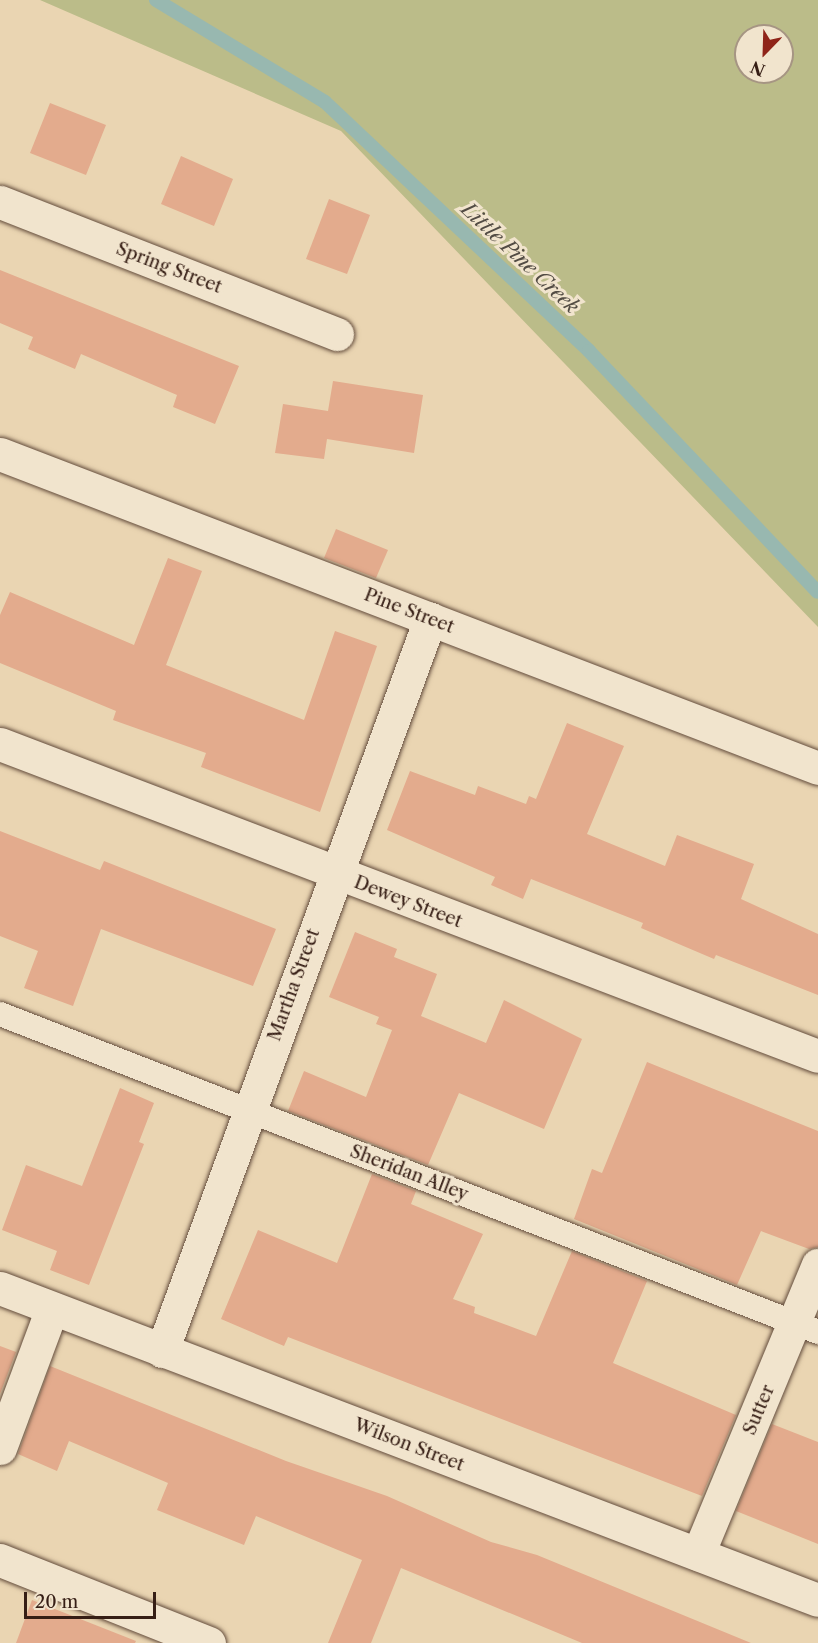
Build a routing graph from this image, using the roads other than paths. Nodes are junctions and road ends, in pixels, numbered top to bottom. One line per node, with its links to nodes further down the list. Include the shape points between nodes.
1 (0, 202): 2 (street, Spring Street)
2 (337, 334)
3 (0, 454): 4 (street, Pine Street)
4 (430, 620): 6 (street, Pine Street); 7 (street, Martha Street)
5 (0, 744): 7 (street, Dewey Street)
6 (818, 768)
7 (334, 873): 9 (street, Dewey Street); 10 (street, Martha Street)
8 (0, 1014): 10 (lane, Sheridan Alley)
9 (818, 1056)
10 (249, 1112): 14 (lane, Sheridan Alley); 15 (street, Martha Street)
11 (818, 1265): 14 (street, Sutter)
12 (0, 1287): 13 (street, Wilson Street)
13 (52, 1308): 15 (street, Wilson Street); 16 (street)
14 (807, 1328): 17 (street, Sutter)
15 (162, 1351): 17 (street, Wilson Street)
16 (0, 1448)
17 (698, 1554): 19 (street, Wilson Street)
18 (0, 1560): 20 (street)
19 (818, 1600)
20 (209, 1643)

